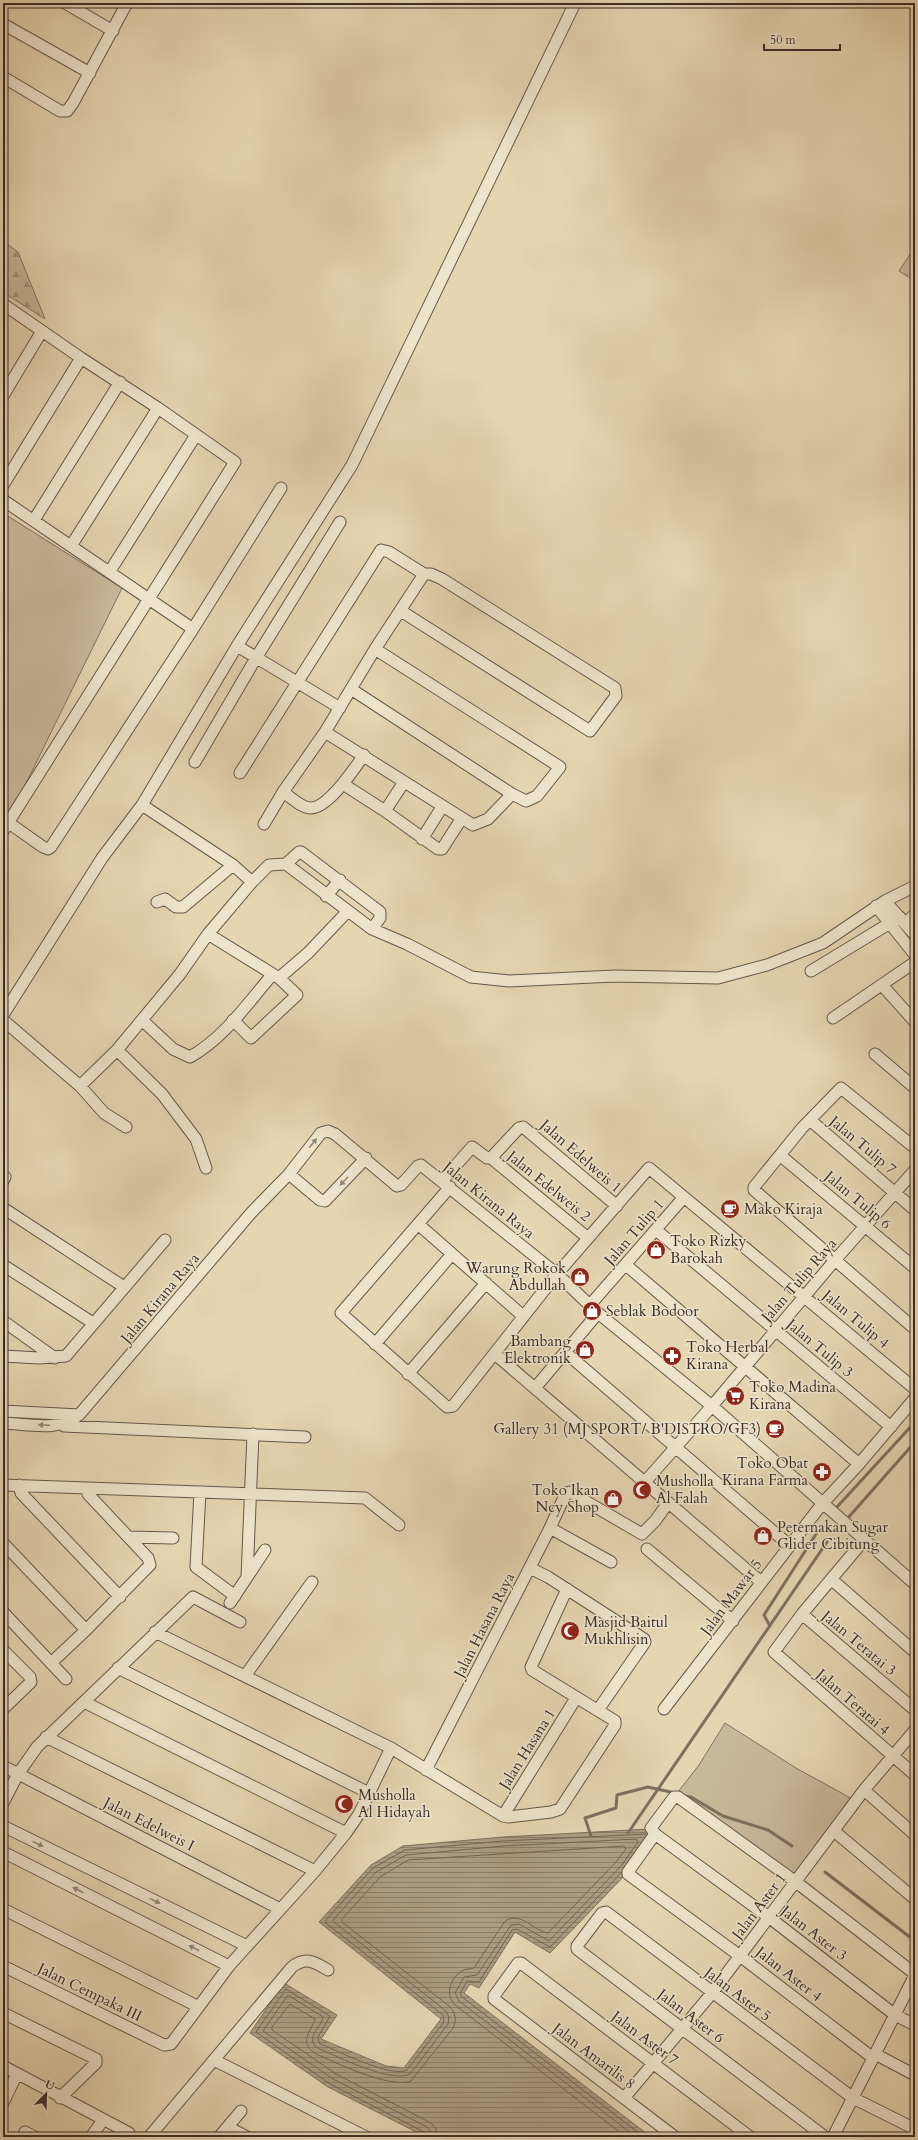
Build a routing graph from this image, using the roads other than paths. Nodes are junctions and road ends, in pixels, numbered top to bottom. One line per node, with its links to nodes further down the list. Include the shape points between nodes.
1 (65, 3): 5 (street)
2 (127, 3): 5 (street)
3 (575, 3): 26 (street, via 352,465)
4 (3, 24): 6 (street)
5 (113, 31): 6 (street)
6 (90, 73): 7 (street, via 71,108 65,112)
7 (3, 77)
8 (4, 306): 9 (street)
9 (42, 331): 10 (street); 12 (street)
10 (81, 358): 11 (street); 15 (street)
11 (120, 382): 13 (street); 18 (street)
12 (3, 396)
13 (158, 408): 14 (street); 20 (street)
14 (196, 435): 21 (street); 23 (street, via 235,462)
15 (3, 485)
16 (281, 488): 25 (street)
17 (3, 500): 18 (street)
18 (34, 520): 20 (street)
19 (340, 522): 28 (street)
20 (71, 546): 21 (street)
21 (110, 571): 23 (street)
22 (424, 574): 24 (street); 24 (street, via 431,574 442,580 615,688 615,698 590,731); 29 (street, via 381,550)
23 (150, 599): 25 (street); 45 (street)
24 (401, 612): 27 (street)
25 (193, 629): 45 (street, via 51,847 43,848)
26 (237, 646): 28 (street); 40 (street)
27 (375, 649): 30 (street); 39 (street, via 560,767 534,799 526,801)
28 (256, 658): 29 (street); 34 (street)
29 (297, 683): 31 (street); 35 (street)
30 (351, 689): 31 (street); 39 (street)
31 (340, 708): 32 (street)
32 (325, 732): 33 (street); 38 (street)
33 (364, 755): 36 (street); 37 (street)
34 (195, 762)
35 (240, 773)
36 (404, 782): 41 (street); 42 (street)
37 (342, 784): 38 (street, via 318,807 302,805); 42 (street)
38 (283, 792): 44 (street)
39 (512, 794): 43 (street, via 497,811 478,824 472,825)
40 (142, 805): 48 (street); 67 (street, via 102,858)
41 (442, 807): 43 (street); 46 (street)
42 (385, 811): 46 (street)
43 (462, 818): 46 (street, via 442,848 438,849)
44 (264, 824)
45 (6, 827)
46 (422, 839)
47 (286, 864): 49 (street, via 301,852); 50 (street, via 269,865); 52 (street)
48 (233, 866): 50 (street); 53 (street, via 183,907 176,907 165,900)
49 (340, 880): 52 (street); 59 (street, via 380,912 380,918)
50 (252, 882): 60 (street)
51 (915, 886): 54 (street)
52 (326, 896): 55 (street)
53 (157, 902)
54 (880, 903): 57 (street); 58 (street); 59 (street, via 823,943 766,965 718,978 615,976 485,980 471,977)
55 (347, 912): 59 (street); 65 (street, via 308,953)
56 (915, 914): 57 (street)
57 (902, 920): 58 (street); 61 (street)
58 (889, 924): 62 (street); 64 (street)
59 (372, 929)
60 (208, 934): 65 (street); 70 (street, via 180,974)
61 (915, 935)
62 (915, 955)
63 (915, 962): 66 (street)
64 (811, 972)
65 (276, 977): 71 (street); 71 (street, via 297,995 296,998 251,1038)
66 (882, 985): 68 (street); 72 (street)
67 (3, 1015)
68 (833, 1018)
69 (3, 1020): 75 (street)
70 (142, 1020): 71 (street, via 173,1049 190,1057 202,1050); 73 (street)
71 (233, 1020)
72 (915, 1022)
73 (117, 1050): 75 (street); 83 (street, via 162,1094 196,1140)
74 (876, 1054): 76 (street)
75 (80, 1086): 78 (street, via 104,1113)
76 (915, 1088)
77 (810, 1120): 79 (street, via 841,1088); 80 (street); 87 (street, Jalan Tulip 7)
78 (126, 1127)
79 (915, 1148)
80 (781, 1156): 93 (street, Jalan Tulip 6); 98 (street, via 754,1186 755,1193)
81 (366, 1158): 85 (street, one-way to 85, via 325,1200 320,1200); 85 (street, Jalan Kirana Raya, one-way to 81, via 321,1133 328,1131); 86 (street, Jalan Kirana Raya, via 397,1186 401,1186 419,1165)
82 (491, 1158): 86 (street, Jalan Edelweis 2, via 487,1158 472,1147); 89 (street, Jalan Edelweis 1, via 519,1128 525,1128); 95 (street, Jalan Edelweis 2)
83 (206, 1168)
84 (915, 1170): 87 (street, Jalan Tulip Raya)
85 (289, 1174): 124 (street, Jalan Kirana Raya, via 251,1213)
86 (446, 1184): 92 (street); 102 (street, Jalan Kirana Raya)
87 (895, 1192): 91 (street, Jalan Tulip 7); 93 (street, Jalan Tulip Raya)
88 (684, 1197): 89 (street, Jalan Edelweis 1, via 649,1168); 94 (street, Jalan Tulip 1); 105 (street, Jalan Tulip 4)
89 (617, 1206): 95 (street, Jalan Edelweis 1)
90 (3, 1208): 104 (street)
91 (915, 1210)
92 (418, 1224): 97 (street); 112 (street, via 341,1312)
93 (866, 1226): 98 (street, Jalan Tulip Raya); 101 (street, Jalan Tulip 6)
94 (656, 1230): 99 (street, Jalan Tulip 1); 111 (street, Jalan Tulip 3)
95 (588, 1238): 102 (street, Jalan Edelweis 1)
96 (165, 1240): 104 (street)
97 (452, 1254): 103 (street); 112 (street)
98 (835, 1260): 105 (street, Jalan Tulip Raya); 110 (street)
99 (626, 1265): 106 (street, Jalan Tulip 1); 117 (street)
100 (3, 1267): 109 (street)
101 (915, 1268)
102 (557, 1274): 106 (street, Jalan Kirana Raya); 107 (street, Jalan Edelweis 1)
103 (486, 1283): 107 (street); 118 (street)
104 (124, 1287): 109 (street)
105 (804, 1296): 111 (street, Jalan Tulip Raya); 120 (street, Jalan Tulip 4)
106 (594, 1309): 113 (street, Jalan Tulip 1); 122 (street, Jalan Kirana Raya)
107 (523, 1316): 114 (street, Jalan Edelweis 1)
108 (3, 1321): 116 (street)
109 (94, 1323): 116 (street, via 68,1354)
110 (915, 1329)
111 (775, 1330): 117 (street, Jalan Tulip Raya); 127 (street, Jalan Tulip 3)
112 (375, 1344): 118 (street)
113 (565, 1352): 119 (street, Jalan Tulip 1); 130 (street)
114 (495, 1354): 118 (street, Jalan Edelweis 1, via 450,1408); 119 (street)
115 (3, 1356): 116 (street)
116 (55, 1358)
117 (745, 1365): 122 (street, Jalan Tulip Raya); 131 (street)
118 (408, 1374)
119 (535, 1388): 132 (street)
120 (915, 1389)
121 (915, 1398): 127 (street, Jalan Mawar 5)
122 (712, 1406): 130 (street, Jalan Tulip Raya); 139 (street, Jalan Kirana Raya)
123 (3, 1411): 124 (street)
124 (79, 1415): 126 (street, Jalan Kirana Raya)
125 (3, 1423): 126 (street, one-way to 125)
126 (62, 1426): 128 (street)
127 (891, 1427): 131 (street, Jalan Mawar 5)
128 (253, 1434): 129 (street); 137 (street)
129 (305, 1437)
130 (676, 1447): 132 (street, Jalan Tulip Raya); 147 (street)
131 (859, 1464): 139 (street, Jalan Mawar 5)
132 (644, 1483): 138 (street)
133 (3, 1484): 134 (street)
134 (19, 1485): 135 (street); 159 (street, via 21,1493)
135 (87, 1488): 136 (street); 142 (street, via 88,1494)
136 (200, 1492): 137 (street); 153 (street, via 196,1567 232,1599)
137 (251, 1494): 140 (street, via 365,1498); 153 (street)
138 (668, 1503): 141 (street, Jalan Hasana Raya, via 642,1534 570,1492 566,1493); 156 (street)
139 (822, 1504): 145 (street, Jalan Kirana Raya); 147 (street, Jalan Mawar 5)
140 (399, 1525)
141 (550, 1528): 151 (street); 152 (street, Jalan Hasana Raya)
142 (129, 1537): 143 (street); 150 (street)
143 (148, 1538): 144 (street); 150 (street)
144 (173, 1538)
145 (864, 1540): 154 (street); 157 (street, Jalan Kirana Raya)
146 (3, 1542): 164 (street)
147 (789, 1545): 156 (street, Jalan Mawar 5)
148 (647, 1549): 162 (street)
149 (265, 1550): 153 (street)
150 (148, 1558): 159 (street, via 148,1569)
151 (611, 1562)
152 (530, 1568): 158 (street); 183 (street, Jalan Hasana Raya)
153 (248, 1577)
154 (831, 1579): 161 (street); 167 (street)
155 (312, 1582): 170 (street)
156 (761, 1582): 162 (street, Jalan Mawar 5)
157 (915, 1584)
158 (567, 1589): 172 (street, via 531,1667); 176 (street, via 645,1641)
159 (120, 1597): 164 (street)
160 (3, 1612): 168 (street)
161 (802, 1614): 177 (street, Jalan Teratai 3); 181 (street, Jalan Teratai 4, via 775,1650 775,1655)
162 (733, 1621): 175 (street, Jalan Mawar 5)
163 (240, 1622): 165 (street, via 193,1597)
164 (86, 1630): 168 (street)
165 (155, 1632): 169 (street); 170 (street)
166 (3, 1650): 174 (street, via 30,1677 31,1682)
167 (915, 1652)
168 (52, 1664): 171 (street)
169 (118, 1668): 173 (street); 187 (street)
170 (245, 1676): 180 (street)
171 (66, 1679)
172 (576, 1698): 176 (street); 189 (street, Jalan Hasana 1)
173 (84, 1702): 179 (street); 192 (street)
174 (3, 1709)
175 (664, 1709)
176 (598, 1710): 189 (street, via 615,1721 615,1725 560,1809)
177 (915, 1710)
178 (915, 1730): 181 (street, Jalan Aster 1)
179 (46, 1737): 184 (street); 196 (street)
180 (391, 1748): 183 (street); 187 (street)
181 (892, 1756): 185 (street, Jalan Teratai 4); 186 (street, Jalan Aster 1)
182 (3, 1766): 184 (street, Jalan Edelweis I)
183 (426, 1770): 189 (street)
184 (18, 1774): 188 (street); 199 (street, Jalan Edelweis I)
185 (915, 1775)
186 (864, 1790): 191 (street, Jalan Aster 1); 194 (street)
187 (370, 1793): 192 (street)
188 (3, 1803)
189 (503, 1816)
190 (3, 1826): 203 (street, one-way to 203)
191 (834, 1831): 197 (street, Jalan Aster 1); 198 (street)
192 (346, 1833): 196 (street)
193 (654, 1834): 197 (street, via 651,1828 674,1797 678,1797); 202 (street, Jalan Aster 3); 204 (street, Jalan Aster 4, via 628,1874)
194 (915, 1835)
195 (3, 1852): 206 (street, one-way to 195)
196 (314, 1871): 199 (street)
197 (796, 1882): 202 (street, Jalan Aster 1); 208 (street)
198 (915, 1900)
199 (280, 1909): 203 (street)
200 (3, 1910): 211 (street)
201 (606, 1912): 209 (street, Jalan Aster 5); 215 (street, Jalan Aster 6, via 602,1913 577,1946 578,1949)
202 (770, 1918): 204 (street, Jalan Aster 1); 213 (street, Jalan Aster 3)
203 (247, 1946): 206 (street)
204 (740, 1956): 209 (street, Jalan Aster 1); 216 (street, Jalan Aster 4)
205 (3, 1966): 211 (street, Jalan Cempaka III, via 164,2045 171,2044)
206 (229, 1966): 211 (street)
207 (328, 1970): 217 (street, via 306,1960 292,1967)
208 (915, 1974): 213 (street)
209 (712, 1993): 215 (street, Jalan Aster 1); 224 (street, Jalan Aster 5)
210 (494, 1999): 218 (street, Jalan Aster 7, via 518,1963 521,1963); 223 (street, Jalan Amarilis 8)
211 (197, 2006)
212 (3, 2013): 222 (street, via 96,2059 96,2063)
213 (895, 2015): 214 (street, Jalan Aster 3); 216 (street)
214 (915, 2025)
215 (682, 2028): 218 (street, Jalan Aster 1); 240 (street, Jalan Aster 6)
216 (874, 2056): 221 (street, Jalan Aster 4); 224 (street)
217 (214, 2060): 234 (street); 237 (street)
218 (653, 2063): 223 (street, Jalan Aster 1); 239 (street, Jalan Aster 7)
219 (3, 2066): 220 (street)
220 (17, 2074): 222 (street); 225 (street)
221 (915, 2075)
222 (60, 2098): 227 (street)
223 (624, 2098): 238 (street, Jalan Amarilis 8)
224 (853, 2098): 229 (street, Jalan Aster 5); 241 (street)
225 (3, 2103)
226 (241, 2111): 228 (street)
227 (103, 2120): 231 (street); 233 (street)
228 (228, 2127): 235 (street); 236 (street)
229 (915, 2129)
230 (25, 2132): 232 (street)
231 (128, 2133)
232 (35, 2137)
233 (91, 2137)
234 (149, 2137)
235 (219, 2137)
236 (247, 2137)
237 (366, 2137)
238 (675, 2137)
239 (750, 2137)
240 (825, 2137)
241 (833, 2137)

